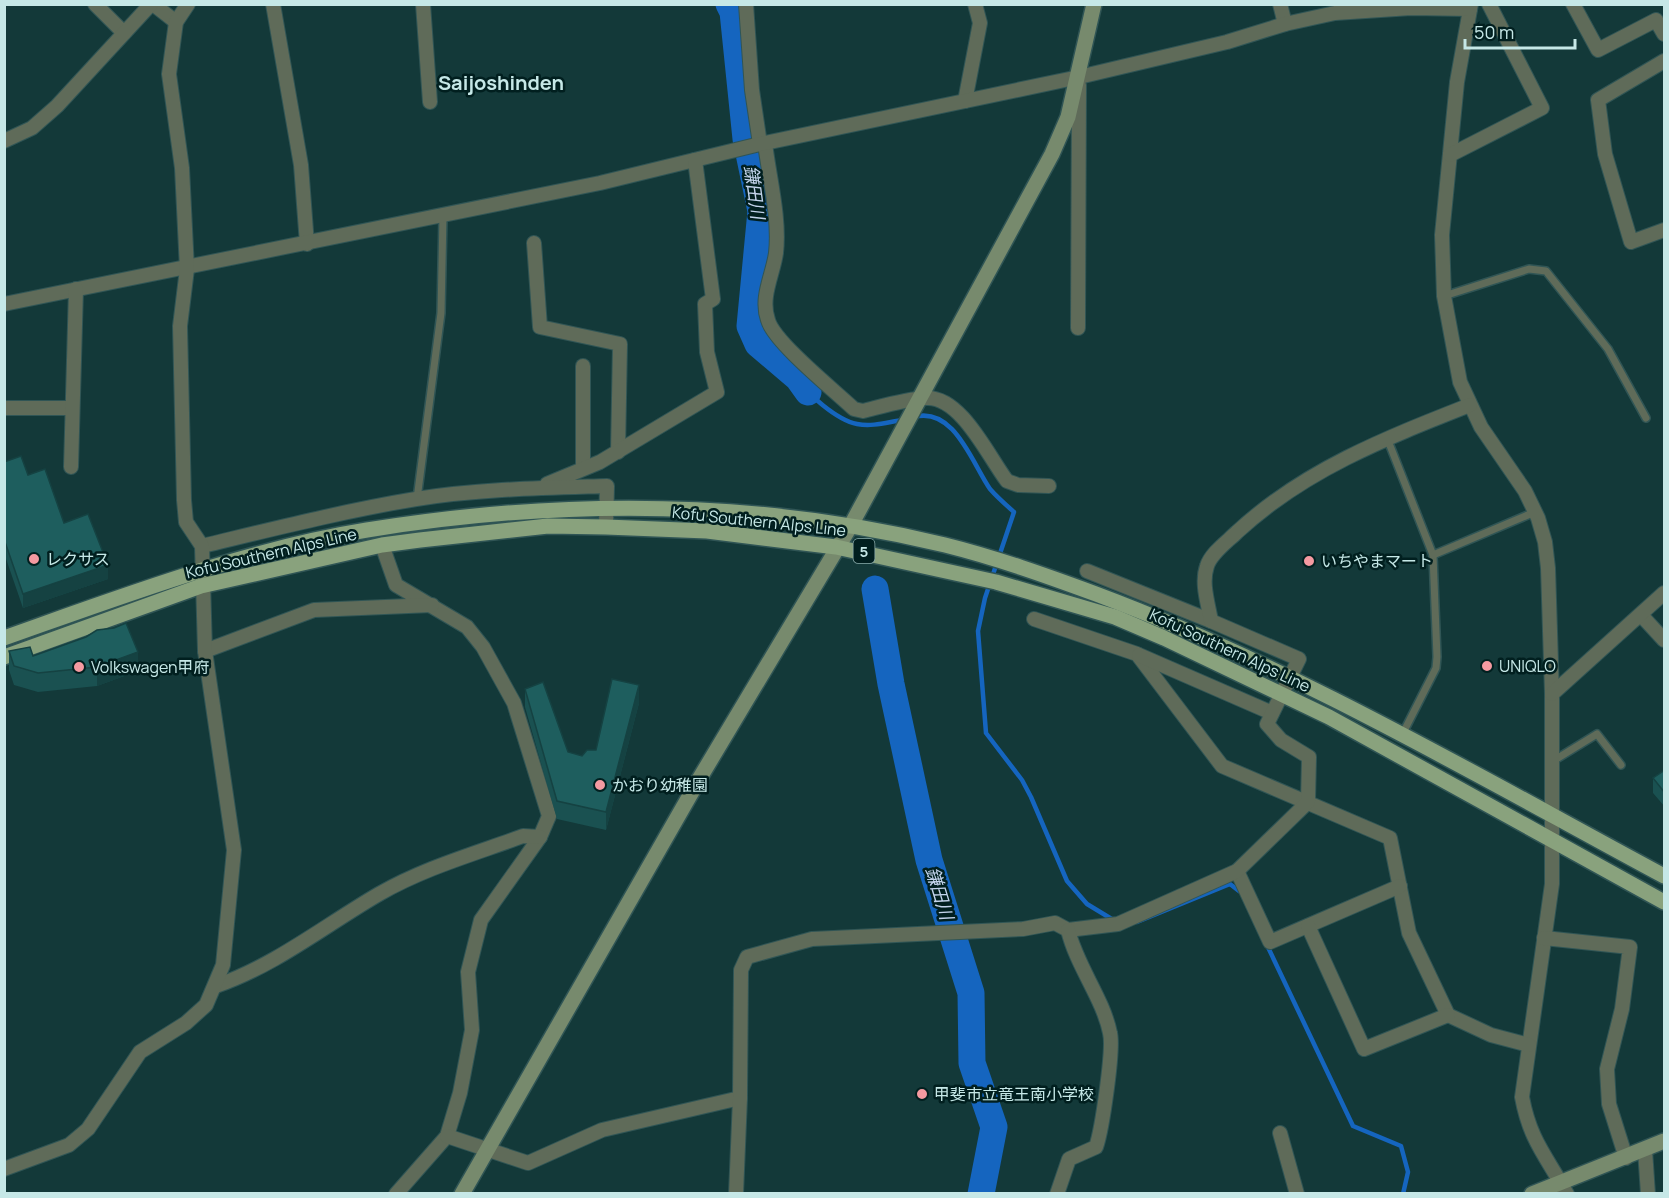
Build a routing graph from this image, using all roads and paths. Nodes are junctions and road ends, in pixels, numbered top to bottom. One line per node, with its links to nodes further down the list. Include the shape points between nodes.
1 (95, 4): 16 (street)
2 (152, 4): 14 (street); 16 (street)
3 (188, 4): 14 (street)
4 (260, 4): 13 (street)
5 (423, 4): 21 (street)
6 (746, 4): 23 (street)
7 (975, 4): 20 (street, via 980,23)
8 (1094, 4): 19 (street)
9 (1280, 4): 15 (street)
10 (1489, 4): 24 (street, via 1542,108)
11 (1573, 4): 17 (street, via 1598,50 1656,20)
12 (1470, 7): 15 (street, via 1366,10); 24 (street, via 1456,82)
13 (274, 8): 29 (street, via 301,165)
14 (176, 22): 30 (street, via 169,74 182,168)
15 (1285, 24): 19 (street)
16 (124, 33): 22 (street, via 32,128)
17 (1665, 34)
18 (1665, 61): 27 (street, via 1598,100 1605,154 1631,242)
19 (1079, 77): 20 (street); 34 (street); 36 (street, via 1053,154)
20 (965, 100): 23 (street)
21 (430, 102)
22 (4, 141)
23 (761, 143): 25 (street); 36 (street, via 776,252 766,288 768,322 779,338 854,409)
24 (1450, 155): 32 (street, via 1442,235)
25 (695, 160): 26 (street); 42 (street, via 713,299 705,304 707,352 717,392)
26 (442, 216): 29 (street); 47 (lane, via 440,323)
27 (1665, 230)
28 (534, 243): 42 (street, via 540,327 620,344)
29 (307, 244): 30 (street)
30 (187, 269): 31 (street); 53 (street, via 180,326 184,500 186,522)
31 (76, 289): 33 (street); 39 (street)
32 (1444, 296): 37 (street, via 1460,382); 40 (lane, via 1529,269 1546,271 1608,349)
33 (4, 304)
34 (1078, 328)
35 (583, 366): 44 (street)
36 (918, 403): 45 (street, via 942,400 956,408 1007,481); 51 (street)
37 (1470, 405): 41 (street); 49 (street)
38 (6, 408): 39 (street)
39 (72, 408): 43 (street)
40 (1646, 418)
41 (1387, 438): 55 (lane); 62 (street, via 1306,478 1263,508 1216,552 1207,564 1204,580)
42 (618, 452): 44 (street)
43 (71, 467)
44 (583, 467): 46 (street)
45 (1049, 486)
46 (537, 488): 47 (street); 48 (street, via 607,486)
47 (417, 499): 53 (street)
48 (606, 508): 50 (street); 51 (main road, Kofu Southern Alps Line / 5, via 720,510); 57 (main road, Kofu Southern Alps Line / 5, via 531,511 365,530 269,551)
49 (1535, 512): 55 (lane); 70 (street, via 1548,568)
50 (606, 527): 52 (main road, Kofu Southern Alps Line / 5, via 548,526); 54 (main road, Kofu Southern Alps Line / 5, via 707,531)
51 (850, 527): 54 (street); 68 (main road, Kofu Southern Alps Line / 5, via 945,545 1061,581 1166,620)
52 (382, 545): 57 (main road, Kofu Southern Alps Line / 5); 59 (street, via 396,585)
53 (202, 546): 57 (street)
54 (836, 547): 69 (main road, Kofu Southern Alps Line / 5, via 954,571 1115,617); 93 (street)
55 (1433, 555): 72 (lane, via 1437,657 1431,679)
56 (1087, 571): 62 (street)
57 (201, 580): 63 (main road, Kofu Southern Alps Line / 5, via 121,597); 65 (street); 67 (main road, Kofu Southern Alps Line / 5)
58 (1665, 593): 60 (street)
59 (432, 605): 65 (street, via 314,610); 77 (street, via 466,627 483,647 514,703 549,816)
60 (1641, 615): 64 (street); 70 (street)
61 (1034, 619): 66 (street)
62 (1211, 621): 68 (street, via 1299,659)
63 (4, 638)
64 (1665, 640)
65 (205, 651): 86 (street, via 234,850 223,965)
66 (1137, 654): 71 (street); 75 (street, via 1222,766)
67 (4, 657)
68 (1289, 678): 69 (street); 72 (main road, Kofu Southern Alps Line / 5)
69 (1282, 692): 71 (street); 78 (main road, Kofu Southern Alps Line / 5)
70 (1552, 694): 73 (street)
71 (1272, 713): 75 (street, via 1267,724 1271,732 1309,757)
72 (1402, 735): 76 (main road, Kofu Southern Alps Line / 5)
73 (1552, 761): 74 (lane, via 1598,734); 76 (street)
74 (1621, 765)
75 (1308, 802): 79 (street); 81 (street, via 1390,838)
76 (1553, 816): 78 (street); 80 (main road, Kofu Southern Alps Line / 5)
77 (540, 837): 86 (street, via 523,836 416,874 249,975); 91 (street, via 481,920 468,972 472,1030)
78 (1553, 842): 82 (main road, Kofu Southern Alps Line / 5); 85 (street)
79 (1237, 871): 83 (street, via 1270,942); 84 (street, via 1118,924)
80 (1665, 876)
81 (1400, 886): 83 (street); 87 (street, via 1408,933)
82 (1665, 902)
83 (1308, 926): 87 (street, via 1364,1049)
84 (1068, 930): 89 (street, via 1055,923 1023,929 812,939 747,957 741,970); 101 (street, via 1074,954 1111,1034 1096,1148 1069,1159)
85 (1544, 938): 88 (street); 95 (street, via 1630,947 1622,1009 1608,1069 1610,1104)
86 (216, 986): 96 (street, via 206,1005 186,1023 140,1052 88,1129 69,1145)
87 (1448, 1015): 88 (street, via 1491,1035)
88 (1529, 1045): 97 (street, via 1522,1097 1527,1123)
89 (741, 1098): 93 (street, via 602,1130 528,1163); 100 (street)
90 (1280, 1133): 102 (street)
91 (447, 1136): 93 (street); 98 (street)
92 (1665, 1141): 94 (street)
93 (488, 1149): 99 (street)
94 (1645, 1150): 95 (street); 104 (street)
95 (1626, 1158): 97 (street)
96 (4, 1169)
97 (1564, 1188): 103 (street)
98 (396, 1194)
99 (462, 1194)
100 (736, 1194)
101 (1057, 1194)
102 (1297, 1194)
103 (1532, 1194)
104 (1648, 1194)

